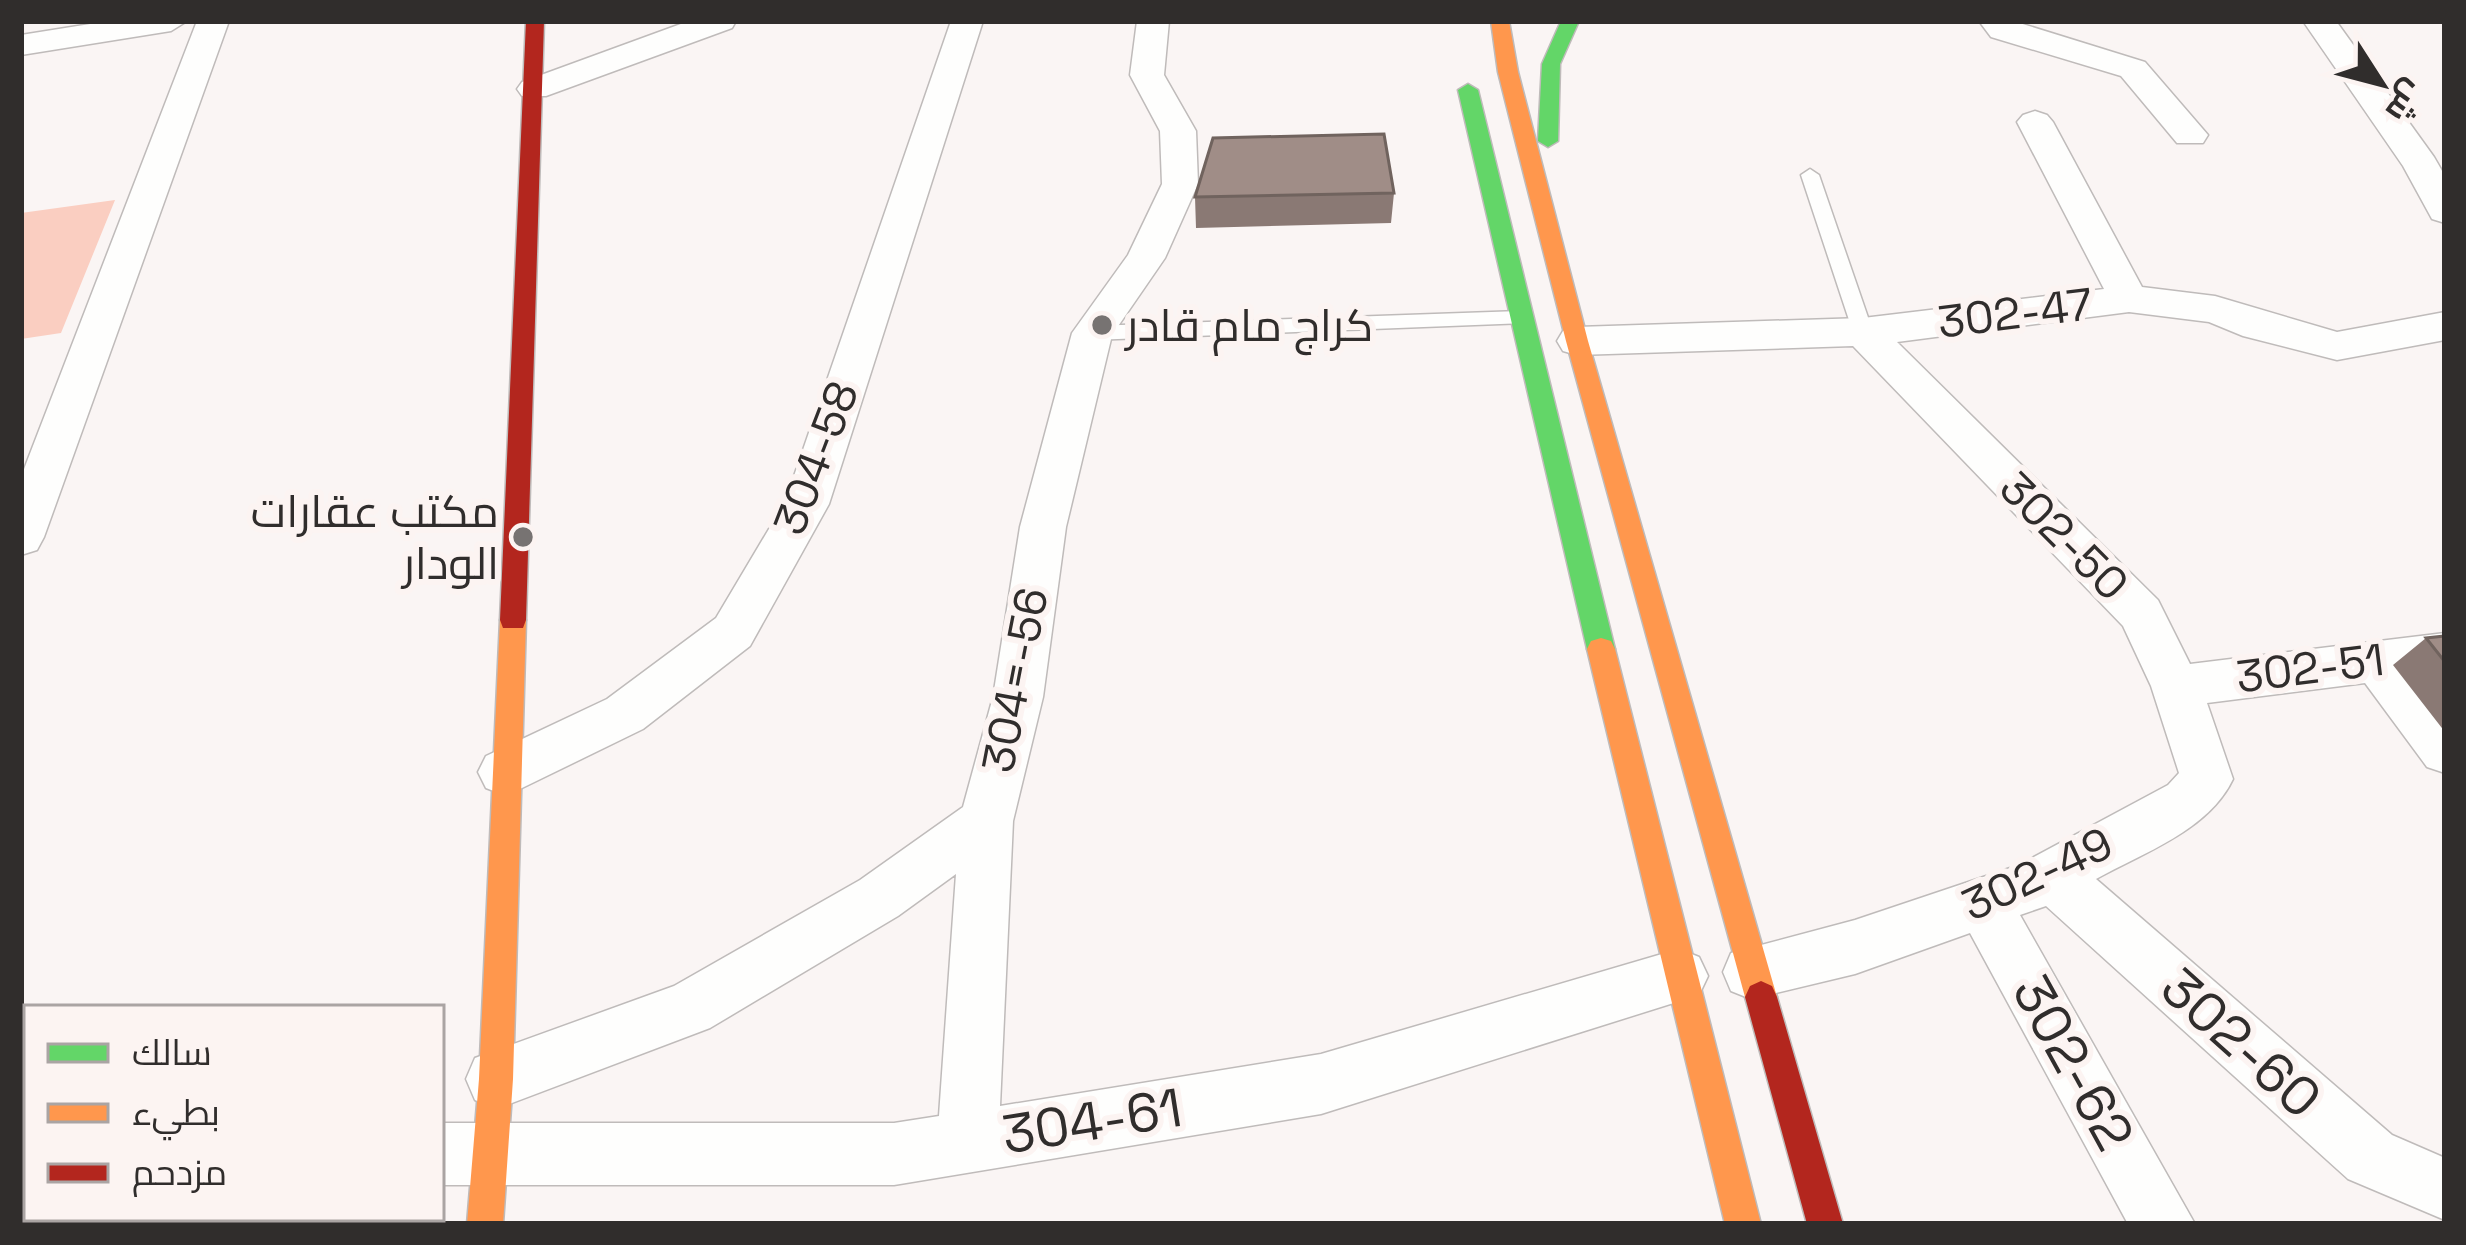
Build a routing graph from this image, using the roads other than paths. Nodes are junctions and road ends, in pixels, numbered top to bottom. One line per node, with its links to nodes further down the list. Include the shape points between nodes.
1 (171, 21): 11 (street)
2 (213, 21): 27 (street)
3 (535, 21): 14 (main road)
4 (720, 21): 14 (street)
5 (967, 21): 32 (street, 304-58, via 807,504 734,632 625,714)
6 (1153, 21): 25 (street, 304=-56, via 1147,75 1178,131 1180,184 1146,258)
7 (1500, 21): 20 (main road)
8 (1570, 21): 20 (main road, via 1551,56 1546,111)
9 (1995, 21): 16 (street, via 2003,31 2133,69)
10 (2319, 21): 17 (street)
11 (33, 43): 13 (street)
12 (1462, 55): 22 (main road)
13 (21, 68)
14 (534, 89): 32 (main road)
15 (2035, 122): 21 (street)
16 (2190, 135)
17 (2433, 165): 19 (street)
18 (1810, 175): 24 (lane)
19 (2445, 211)
20 (1567, 293): 26 (main road)
21 (2129, 299): 23 (street, 302-47, via 2215,309 2337,346); 24 (street, 302-47)
22 (1520, 318): 25 (lane); 38 (main road)
23 (2445, 326)
24 (1863, 332): 26 (street, 302-47); 30 (street, 302-50, via 2141,614)
25 (1092, 333): 34 (street, 304=-56, via 1043,527 1018,697)
26 (1577, 341): 37 (main road)
27 (21, 537)
28 (2445, 653): 29 (street, 302-51)
29 (2375, 659): 30 (street, 302-51); 31 (street)
30 (2176, 686): 33 (street, 302-50)
31 (2445, 751)
32 (505, 772): 39 (main road)
33 (2207, 778): 35 (street, 302-49, via 2187,801)
34 (986, 821): 39 (street, 304=-56, via 879,898 690,1008); 40 (street)
35 (2051, 875): 36 (street, 302-49); 42 (street, 302-60, via 2370,1157)
36 (1983, 903): 37 (street, 302-49); 46 (street, 302-62)
37 (1751, 972): 45 (main road)
38 (1679, 976): 40 (street, 304-61, via 1321,1084); 44 (main road)
39 (496, 1079): 41 (main road)
40 (968, 1141): 41 (street, 304-61, via 894,1154)
41 (464, 1154): 43 (main road)
42 (2445, 1189)
43 (485, 1224)
44 (1743, 1224)
45 (1825, 1224)
46 (2163, 1224)

